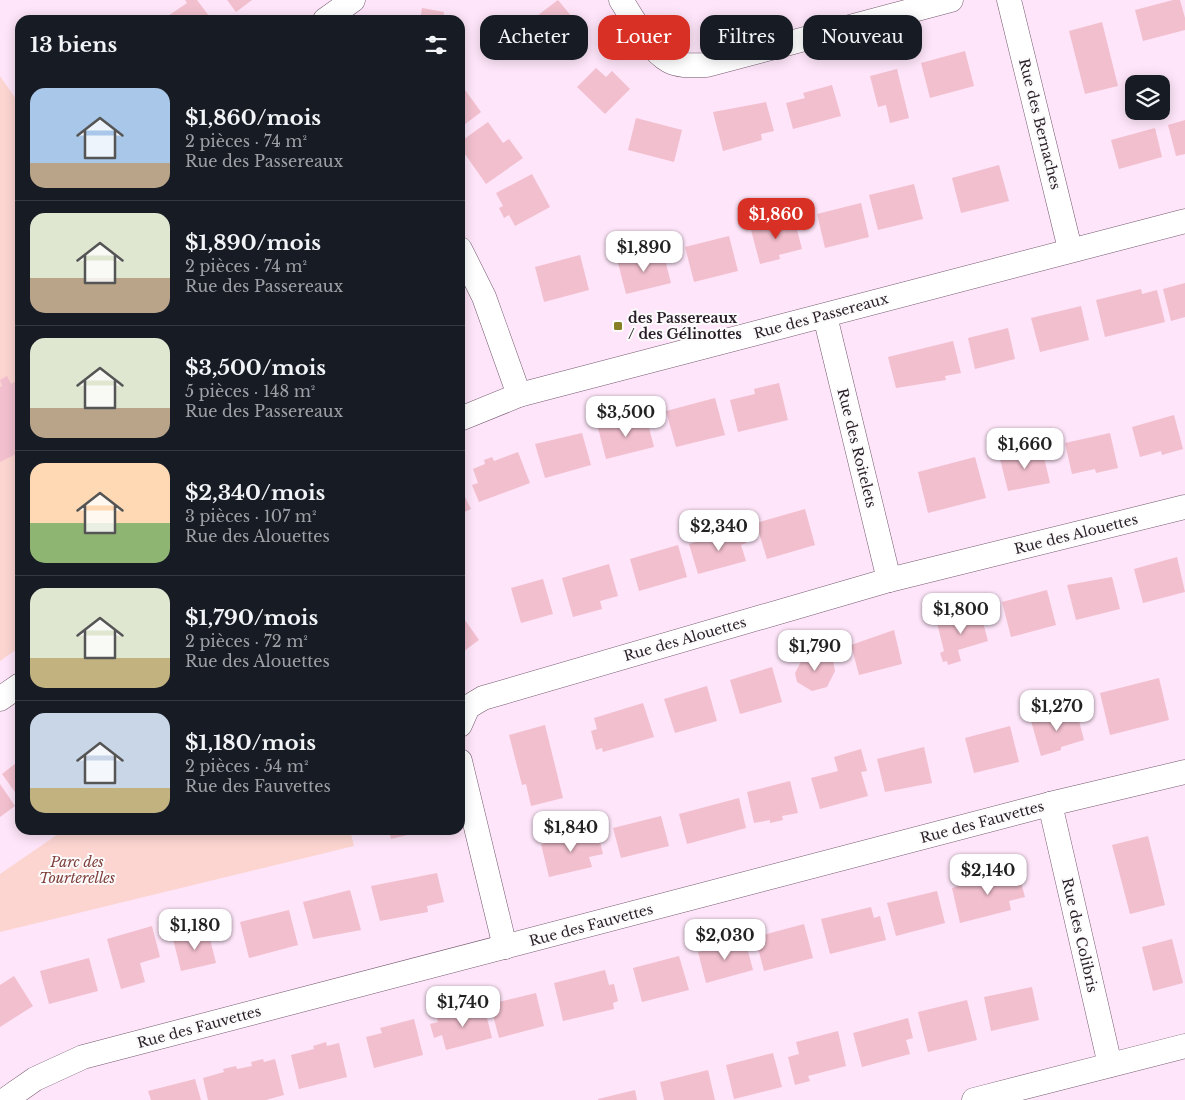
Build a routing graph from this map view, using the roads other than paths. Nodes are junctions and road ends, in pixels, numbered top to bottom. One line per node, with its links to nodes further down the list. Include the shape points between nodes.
1 (352, 0): 5 (street)
2 (621, 0): 3 (street, via 654,47 668,61 686,65 707,64)
3 (951, 0)
4 (1009, 0): 7 (street, Rue des Bernaches)
5 (332, 15)
6 (1185, 220): 7 (street, Rue des Passereaux)
7 (1070, 249): 9 (street, Rue des Passereaux)
8 (465, 258): 10 (street, via 484,297)
9 (825, 316): 10 (street, Rue des Passereaux); 13 (street, Rue des Roitelets)
10 (519, 396): 11 (street, Rue des Passereaux)
11 (465, 416)
12 (1185, 507): 13 (street, Rue des Alouettes)
13 (889, 580): 16 (street, Rue des Alouettes, via 483,698 468,707)
14 (15, 689): 15 (street)
15 (0, 700)
16 (465, 714)
17 (1185, 772): 19 (street, Rue des Fauvettes)
18 (465, 782): 20 (street)
19 (1050, 804): 20 (street, Rue des Fauvettes); 22 (street, Rue des Colibris)
20 (505, 947): 23 (street, Rue des Fauvettes, via 83,1057 35,1079)
21 (1185, 1046): 22 (street)
22 (1110, 1065): 24 (street)
23 (5, 1100)
24 (974, 1100)

